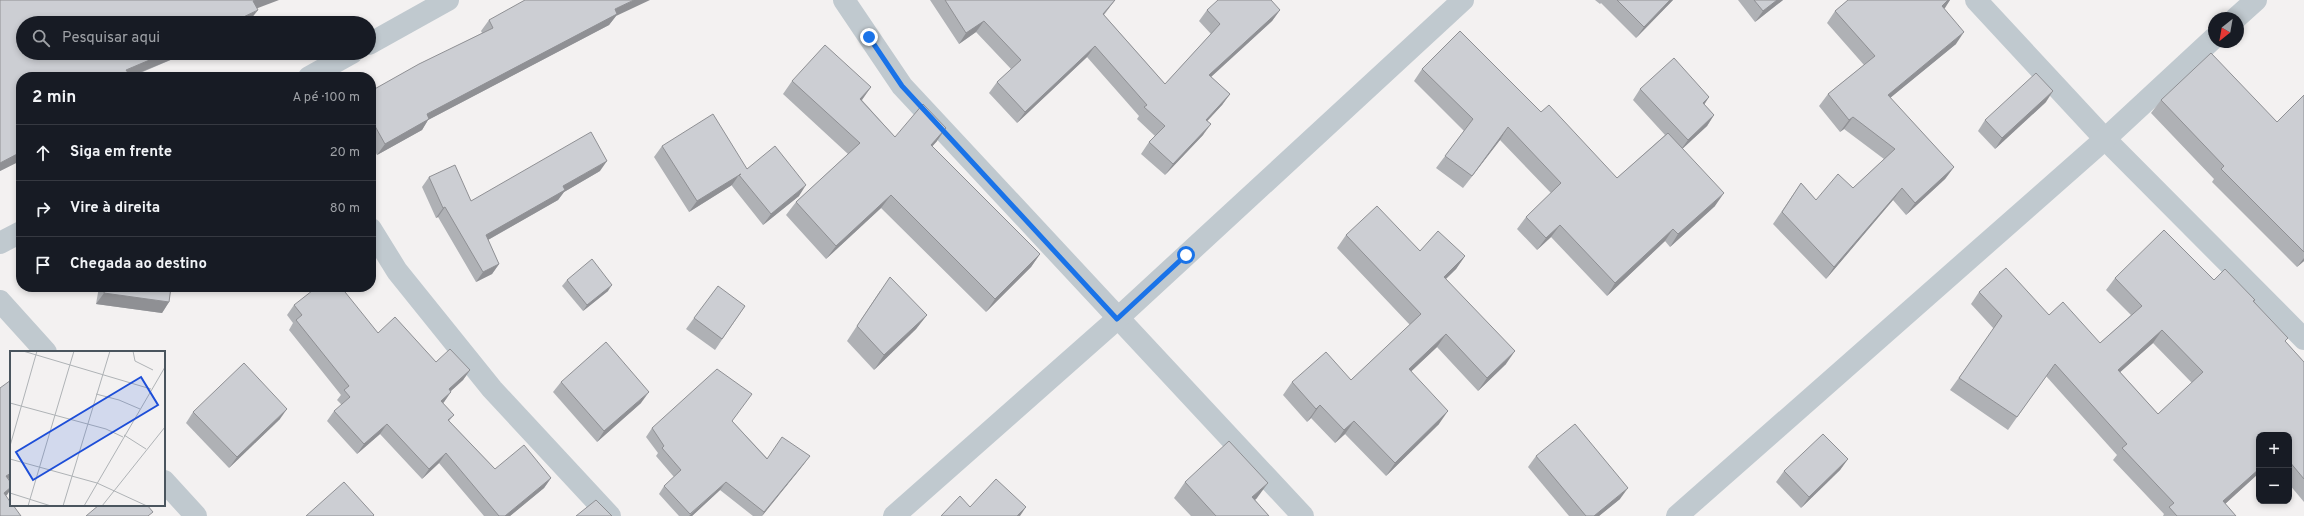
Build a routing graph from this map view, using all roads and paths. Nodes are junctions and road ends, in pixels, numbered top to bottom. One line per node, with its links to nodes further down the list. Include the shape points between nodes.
1 (448, 0): 7 (street)
2 (844, 0): 16 (street, via 902,86)
3 (1463, 0): 16 (street)
4 (1976, 0): 11 (street)
5 (2256, 0): 6 (street)
6 (2243, 12)
7 (376, 40)
8 (2208, 44): 11 (street)
9 (339, 60): 10 (street)
10 (318, 72)
11 (2105, 138): 17 (street); 24 (street)
12 (16, 235): 14 (street)
13 (376, 237): 21 (street, via 397,271 492,389)
14 (0, 243)
15 (0, 301): 18 (street)
16 (1117, 319): 22 (street); 23 (street)
17 (2304, 339)
18 (45, 351)
19 (165, 482): 20 (street)
20 (196, 516)
21 (610, 516)
22 (894, 516)
23 (1303, 516)
24 (1677, 516)

